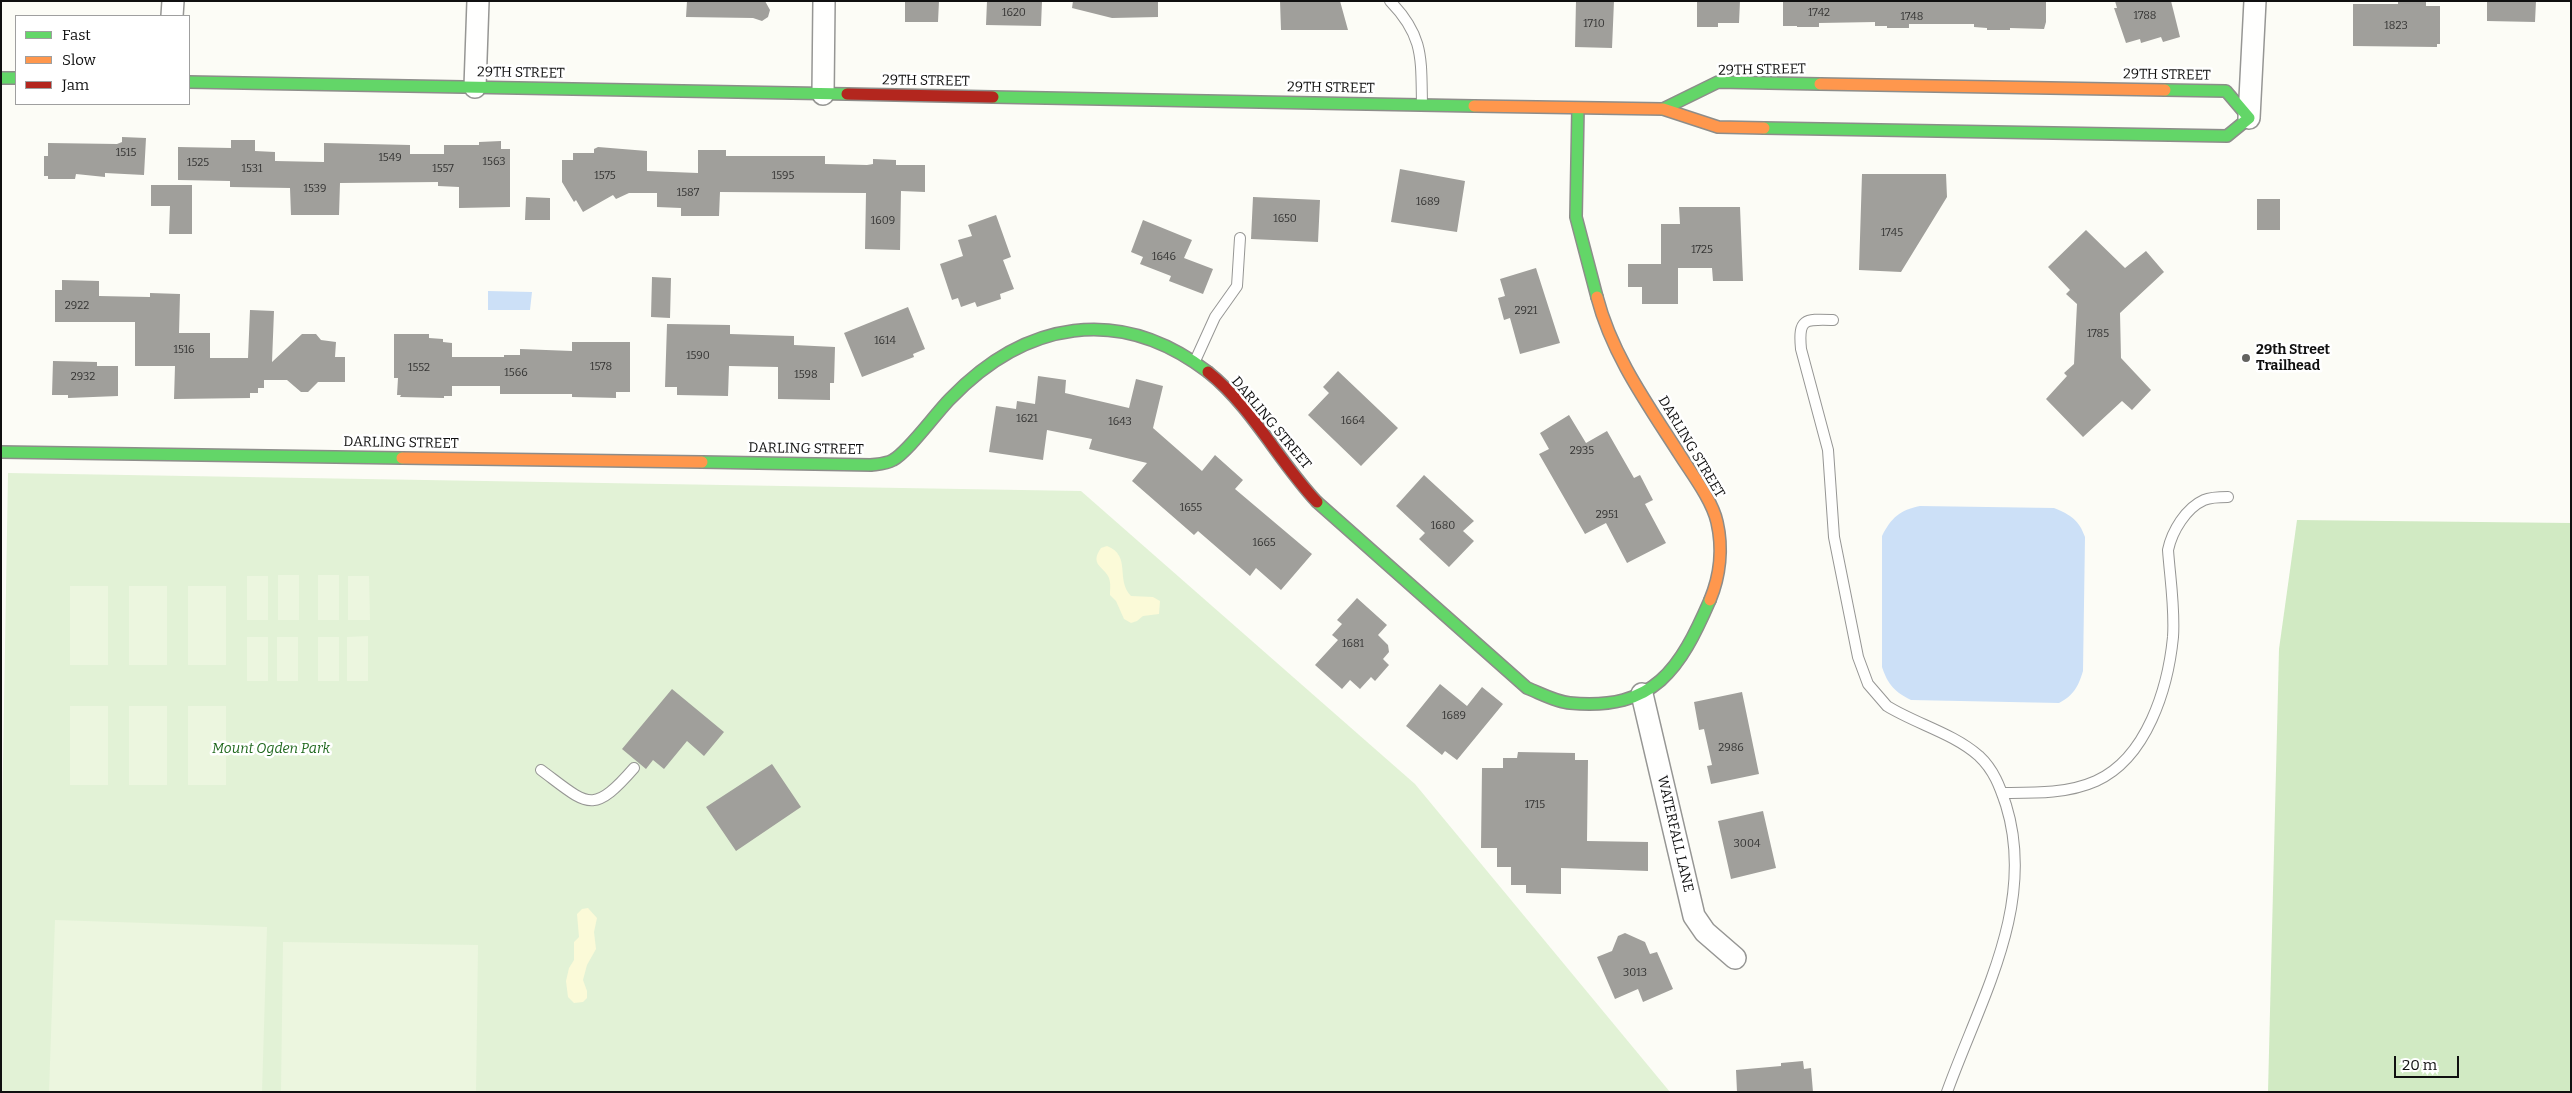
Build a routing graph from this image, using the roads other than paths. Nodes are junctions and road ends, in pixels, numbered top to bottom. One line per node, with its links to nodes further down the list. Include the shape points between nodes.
1 (173, 1): 6 (street)
2 (478, 1): 10 (street)
3 (824, 1): 11 (street)
4 (1390, 1): 12 (lane, via 1403,14 1418,40)
5 (2255, 1): 15 (street)
6 (172, 15)
7 (1, 78): 8 (street)
8 (15, 78)
9 (190, 82): 10 (street, 29TH STREET)
10 (476, 87): 11 (street, 29TH STREET)
11 (823, 94): 12 (street, 29TH STREET)
12 (1422, 105): 13 (street, 29TH STREET)
13 (1578, 108): 14 (street, 29TH STREET); 21 (street, DARLING STREET, via 1576,217 1605,327 1700,487 1716,521 1721,558 1714,590 1691,644 1669,675)
14 (1663, 110): 15 (street, 29TH STREET, via 1718,127 2227,136); 15 (street, 29TH STREET, via 1718,82 1728,82 2226,91)
15 (2249, 118)
16 (1240, 238): 18 (lane, via 1237,286 1216,317)
17 (1833, 320): 24 (lane, via 1802,324 1801,349 1828,450 1834,537 1862,672 1887,706 1966,746 1980,757 1996,778)
18 (1195, 362): 19 (street, DARLING STREET, via 1160,343 1117,333 1081,330 1047,335 1016,347 984,366 956,391 895,460 870,465); 21 (street, DARLING STREET, via 1229,393 1316,500 1527,688 1569,703 1608,702)
19 (1, 452)
20 (2228, 497): 24 (lane, via 2211,498 2197,504 2169,542 2174,609 2168,664 2144,735 2131,753 2106,776 2078,787 2034,793)
21 (1642, 694): 25 (street, WATERFALL LANE, via 1694,916 1705,932)
22 (634, 768): 23 (lane, via 612,793 599,801 579,798)
23 (542, 770)
24 (2002, 793): 26 (lane, via 2015,849 2010,918 2005,942)
25 (1735, 958)
26 (1948, 1092)

